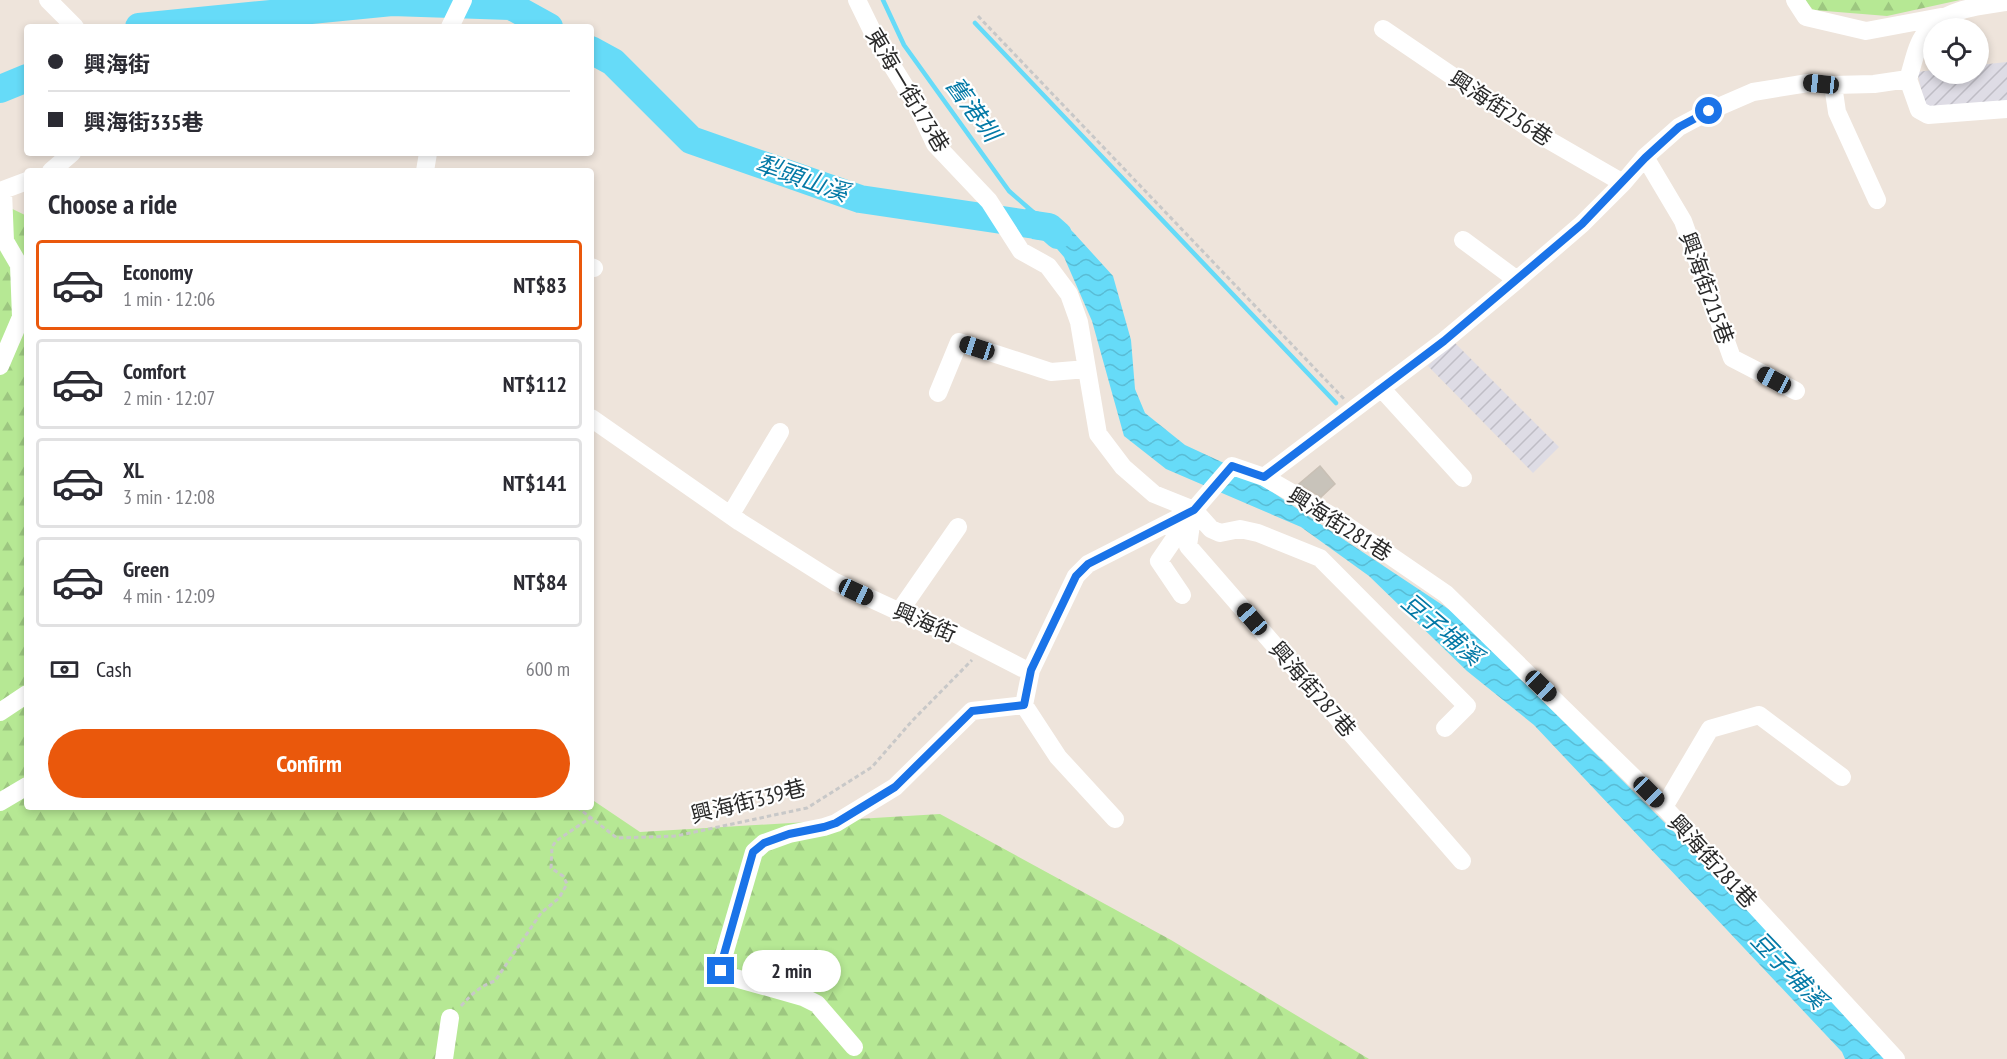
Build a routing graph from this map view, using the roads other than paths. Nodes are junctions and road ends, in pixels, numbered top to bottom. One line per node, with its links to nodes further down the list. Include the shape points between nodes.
1 (48, 0): 7 (street)
2 (463, 0): 8 (street)
3 (857, 0): 24 (street, 東海一街173巷, via 935,144 989,201 1021,251 1047,266 1069,294 1079,322)
4 (1795, 0): 6 (street, via 1806,17 1866,31)
5 (2007, 2): 6 (street)
6 (1941, 17): 10 (street, via 1923,35)
7 (72, 24)
8 (451, 24)
9 (1383, 29): 17 (street, 興海街256巷, via 1533,131)
10 (1908, 78): 11 (street); 12 (street, via 1919,110 1928,115)
11 (1833, 85): 14 (street, via 1808,82 1753,92 1679,127); 19 (street, via 1837,112)
12 (2007, 109)
13 (69, 156): 15 (street)
14 (1645, 158): 17 (street); 26 (street, 興海街215巷, via 1683,221 1732,358)
15 (56, 168)
16 (24, 182): 18 (street)
17 (1623, 183): 22 (street)
18 (1, 191): 21 (street)
19 (1877, 200)
20 (1463, 240): 22 (street)
21 (3, 246): 23 (street, via 19,265 21,317)
22 (1517, 280): 25 (street)
23 (0, 366)
24 (1087, 369): 27 (street, via 1051,372 959,342); 32 (street, via 1098,434 1123,467 1154,494)
25 (1380, 388): 30 (street); 31 (street)
26 (1796, 391)
27 (938, 393)
28 (594, 420): 33 (street, 興海街)
29 (780, 432): 33 (street)
30 (1264, 477): 32 (street, via 1232,466); 45 (street, 興海街281巷, via 1334,517 1446,594)
31 (1463, 478)
32 (1194, 510): 35 (street, via 1159,561); 37 (street, via 1088,564 1076,576); 41 (street, via 1220,533 1239,529 1258,533 1320,558 1467,706); 47 (street, 興海街287巷, via 1188,546)
33 (730, 514): 36 (street, 興海街, via 835,582)
34 (958, 527): 36 (street)
35 (1182, 596)
36 (899, 612): 37 (street, 興海街)
37 (1031, 670): 39 (street)
38 (24, 696): 40 (street)
39 (1024, 705): 46 (street, via 1058,757); 49 (street, via 972,711 895,787 836,823 789,834 764,843 753,852 721,971 817,1004)
40 (0, 712)
41 (1445, 728)
42 (1842, 777): 45 (street, via 1759,715 1710,729)
43 (24, 788): 44 (street)
44 (0, 802)
45 (1664, 807): 51 (street, 興海街281巷)
46 (1115, 819)
47 (1462, 861)
48 (450, 1018): 50 (street)
49 (854, 1047)
50 (444, 1059)
51 (1896, 1059)

